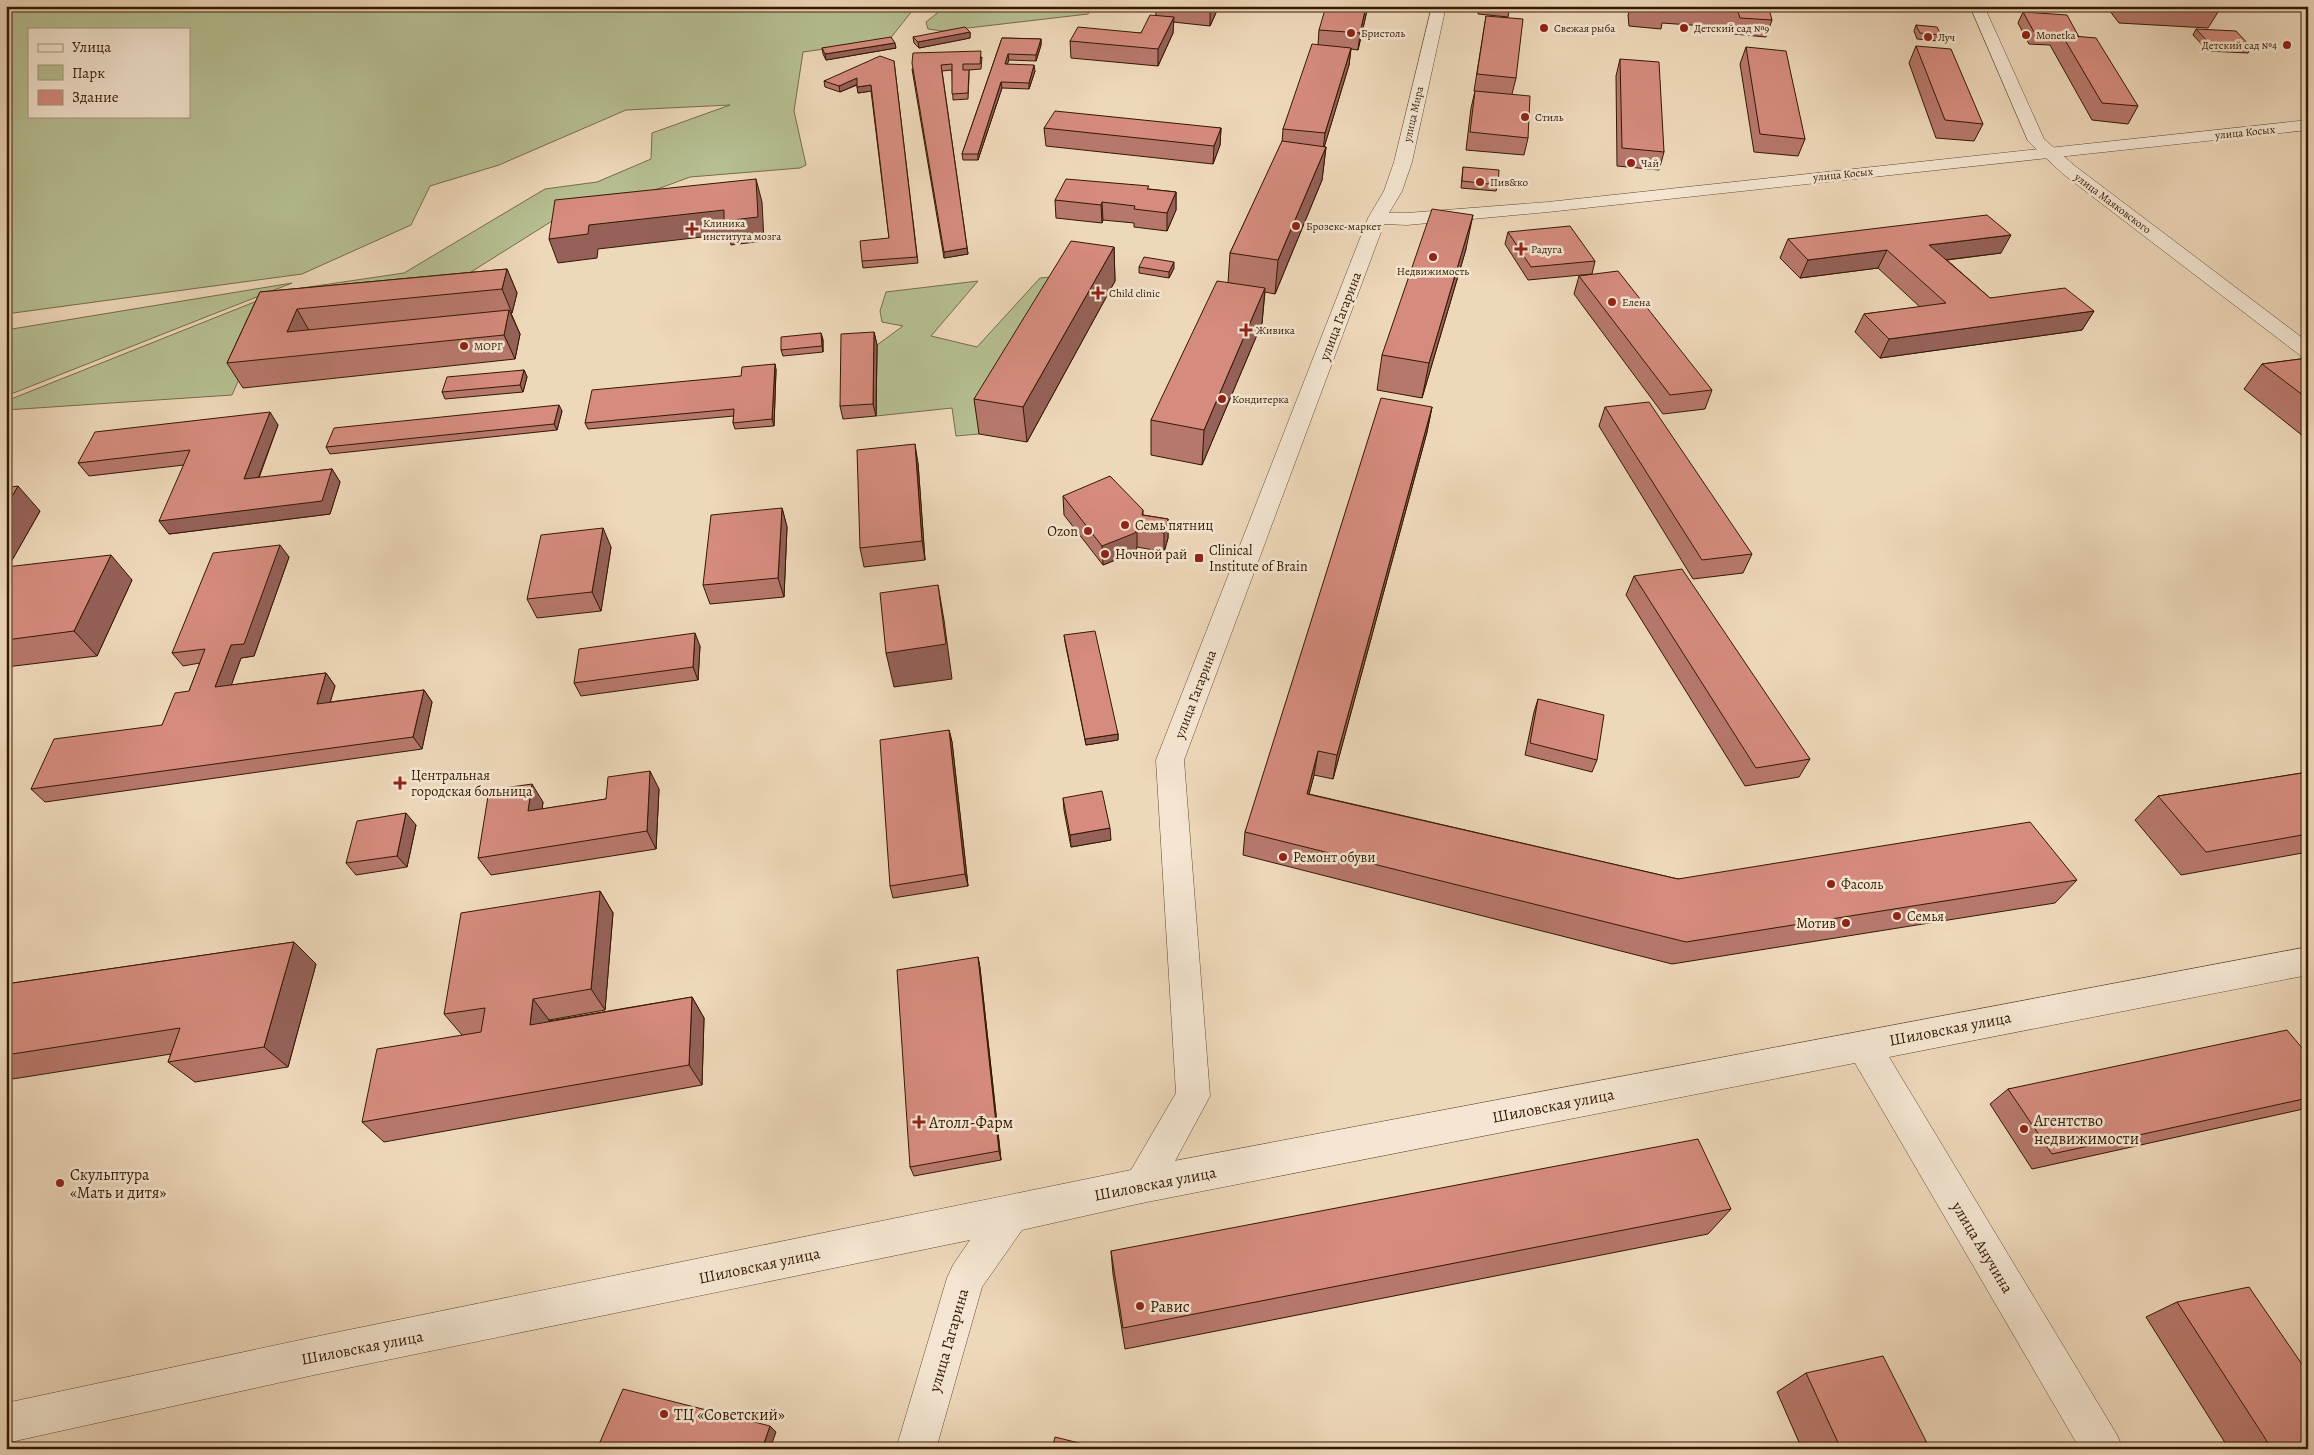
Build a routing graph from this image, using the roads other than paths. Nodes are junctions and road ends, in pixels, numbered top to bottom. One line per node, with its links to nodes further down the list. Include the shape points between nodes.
1 (1439, 6): 5 (street, улица Мира, via 1403,162 1393,191)
2 (1977, 6): 4 (street, улица Маяковского, via 2037,141)
3 (2308, 125): 4 (street, улица Косых)
4 (2049, 153): 5 (street, улица Косых, via 1538,208 1407,219); 6 (street, улица Маяковского)
5 (1377, 218): 9 (street, улица Гагарина, via 1170,760 1193,1096)
6 (2308, 352)
7 (2308, 961): 8 (street, Шиловская улица)
8 (1862, 1046): 9 (street, Шиловская улица); 13 (street, улица Анучина)
9 (1142, 1185): 10 (street, Шиловская улица)
10 (1011, 1214): 11 (street, Шиловская улица, via 314,1356); 12 (street, улица Гагарина, via 966,1278)
11 (6, 1423)
12 (916, 1449)
13 (2103, 1449)

